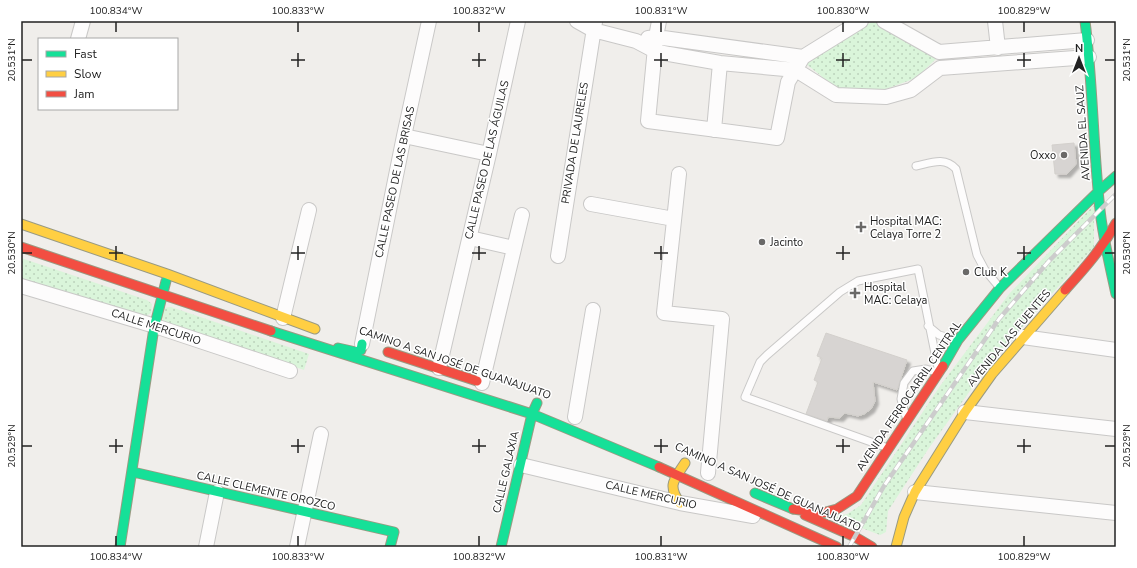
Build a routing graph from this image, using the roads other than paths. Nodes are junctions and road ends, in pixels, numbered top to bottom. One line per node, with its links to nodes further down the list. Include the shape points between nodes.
1 (83, 21): 11 (street)
2 (428, 21): 20 (street, CALLE PASEO DE LAS BRISAS)
3 (518, 21): 21 (street, CALLE PASEO DE LAS ÁGUILAS)
4 (577, 21): 10 (street)
5 (659, 21): 13 (street)
6 (860, 21): 15 (street)
7 (884, 21): 14 (street, via 939,52)
8 (995, 21): 14 (street)
9 (1085, 21): 12 (main road, AVENIDA EL SAUZ)
10 (594, 26): 13 (street); 36 (street, PRIVADA DE LAURELES)
11 (78, 38)
12 (1087, 40): 14 (street); 16 (main road, AVENIDA EL SAUZ)
13 (655, 44): 15 (street); 17 (street); 19 (street, via 648,121)
14 (998, 48)
15 (803, 57): 18 (street)
16 (1089, 57): 18 (street, via 940,68 911,90 886,97 836,96); 25 (main road, AVENIDA EL SAUZ)
17 (720, 63): 18 (street); 19 (street)
18 (796, 70): 19 (street, via 788,82 777,138)
19 (714, 130)
20 (404, 136): 21 (street); 50 (street, CALLE PASEO DE LAS BRISAS)
21 (489, 154): 32 (street, CALLE PASEO DE LAS ÁGUILAS)
22 (916, 166): 39 (lane, via 945,161 956,169 977,255 985,270)
23 (678, 174): 29 (street)
24 (1116, 176): 25 (main road, AVENIDA FERROCARRIL CENTRAL)
25 (1099, 191): 33 (main road, AVENIDA EL SAUZ); 39 (main road, AVENIDA FERROCARRIL CENTRAL)
26 (591, 204): 29 (street)
27 (309, 210): 43 (street)
28 (522, 215): 35 (street)
29 (674, 219): 65 (street, via 664,313 722,319)
30 (1116, 223): 33 (main road)
31 (21, 224): 37 (main road)
32 (470, 238): 35 (street); 52 (street, CALLE PASEO DE LAS ÁGUILAS)
33 (1105, 243): 40 (main road, AVENIDA EL SAUZ); 48 (main road, AVENIDA LAS FUENTES)
34 (21, 247): 41 (main road, CAMINO A SAN JOSÉ DE GUANAJUATO)
35 (514, 248): 55 (street)
36 (558, 256)
37 (167, 274): 41 (main road); 43 (main road)
38 (21, 286): 44 (street, CALLE MERCURIO)
39 (1000, 288): 49 (main road, AVENIDA FERROCARRIL CENTRAL)
40 (1116, 294)
41 (164, 295): 44 (main road); 46 (main road, CAMINO A SAN JOSÉ DE GUANAJUATO)
42 (593, 310): 59 (street)
43 (283, 318): 47 (main road)
44 (155, 326): 53 (street, CALLE MERCURIO); 66 (main road)
45 (928, 326): 49 (lane, via 939,335); 54 (lane); 63 (lane, via 918,269 858,281 840,292 760,362 745,398)
46 (266, 329): 50 (main road, via 279,328 349,352 356,352); 58 (main road, CAMINO A SAN JOSÉ DE GUANAJUATO)
47 (326, 332)
48 (1022, 337): 51 (street); 57 (main road, AVENIDA LAS FUENTES)
49 (958, 340): 54 (main road, AVENIDA FERROCARRIL CENTRAL)
50 (367, 346): 52 (main road, CAMINO A SAN JOSÉ DE GUANAJUATO)
51 (1116, 350)
52 (440, 368): 55 (main road, CAMINO A SAN JOSÉ DE GUANAJUATO)
53 (290, 371)
54 (939, 373): 60 (main road, AVENIDA FERROCARRIL CENTRAL); 60 (lane, via 926,368 913,371 904,383 901,399)
55 (486, 384)
56 (537, 402): 58 (main road, CALLE GALAXIA)
57 (965, 412): 61 (street); 70 (main road, AVENIDA LAS FUENTES)
58 (532, 414): 64 (main road, CALLE GALAXIA); 67 (main road, CAMINO A SAN JOSÉ DE GUANAJUATO)
59 (576, 418)
60 (907, 421): 63 (main road, AVENIDA FERROCARRIL CENTRAL)
61 (1116, 429)
62 (321, 434): 73 (street)
63 (888, 448): 72 (main road, AVENIDA FERROCARRIL CENTRAL, via 857,496 837,509 822,513)
64 (521, 465): 71 (street, CALLE MERCURIO); 83 (main road, CALLE GALAXIA)
65 (695, 468): 67 (main road)
66 (133, 472): 69 (main road, CALLE CLEMENTE OROZCO); 79 (main road)
67 (678, 475): 71 (main road, via 672,481 671,487); 76 (main road, CAMINO A SAN JOSÉ DE GUANAJUATO)
68 (743, 488): 72 (main road, CAMINO A SAN JOSÉ DE GUANAJUATO)
69 (217, 492): 73 (main road, CALLE CLEMENTE OROZCO); 80 (street)
70 (915, 492): 74 (street); 75 (main road, AVENIDA LAS FUENTES)
71 (680, 502): 76 (street, CALLE MERCURIO)
72 (793, 509): 86 (main road, CAMINO A SAN JOSÉ DE GUANAJUATO)
73 (304, 512): 81 (street); 82 (main road, CALLE CLEMENTE OROZCO, via 394,532)
74 (1116, 513)
75 (904, 517): 78 (main road); 87 (main road, AVENIDA LAS FUENTES)
76 (782, 522): 77 (main road, CAMINO A SAN JOSÉ DE GUANAJUATO)
77 (801, 530): 84 (main road); 85 (main road, CAMINO A SAN JOSÉ DE GUANAJUATO)
78 (908, 540)
79 (120, 547)
80 (206, 547)
81 (297, 547)
82 (390, 547)
83 (501, 547)
84 (812, 547)
85 (837, 547)
86 (872, 547)
87 (896, 547)

